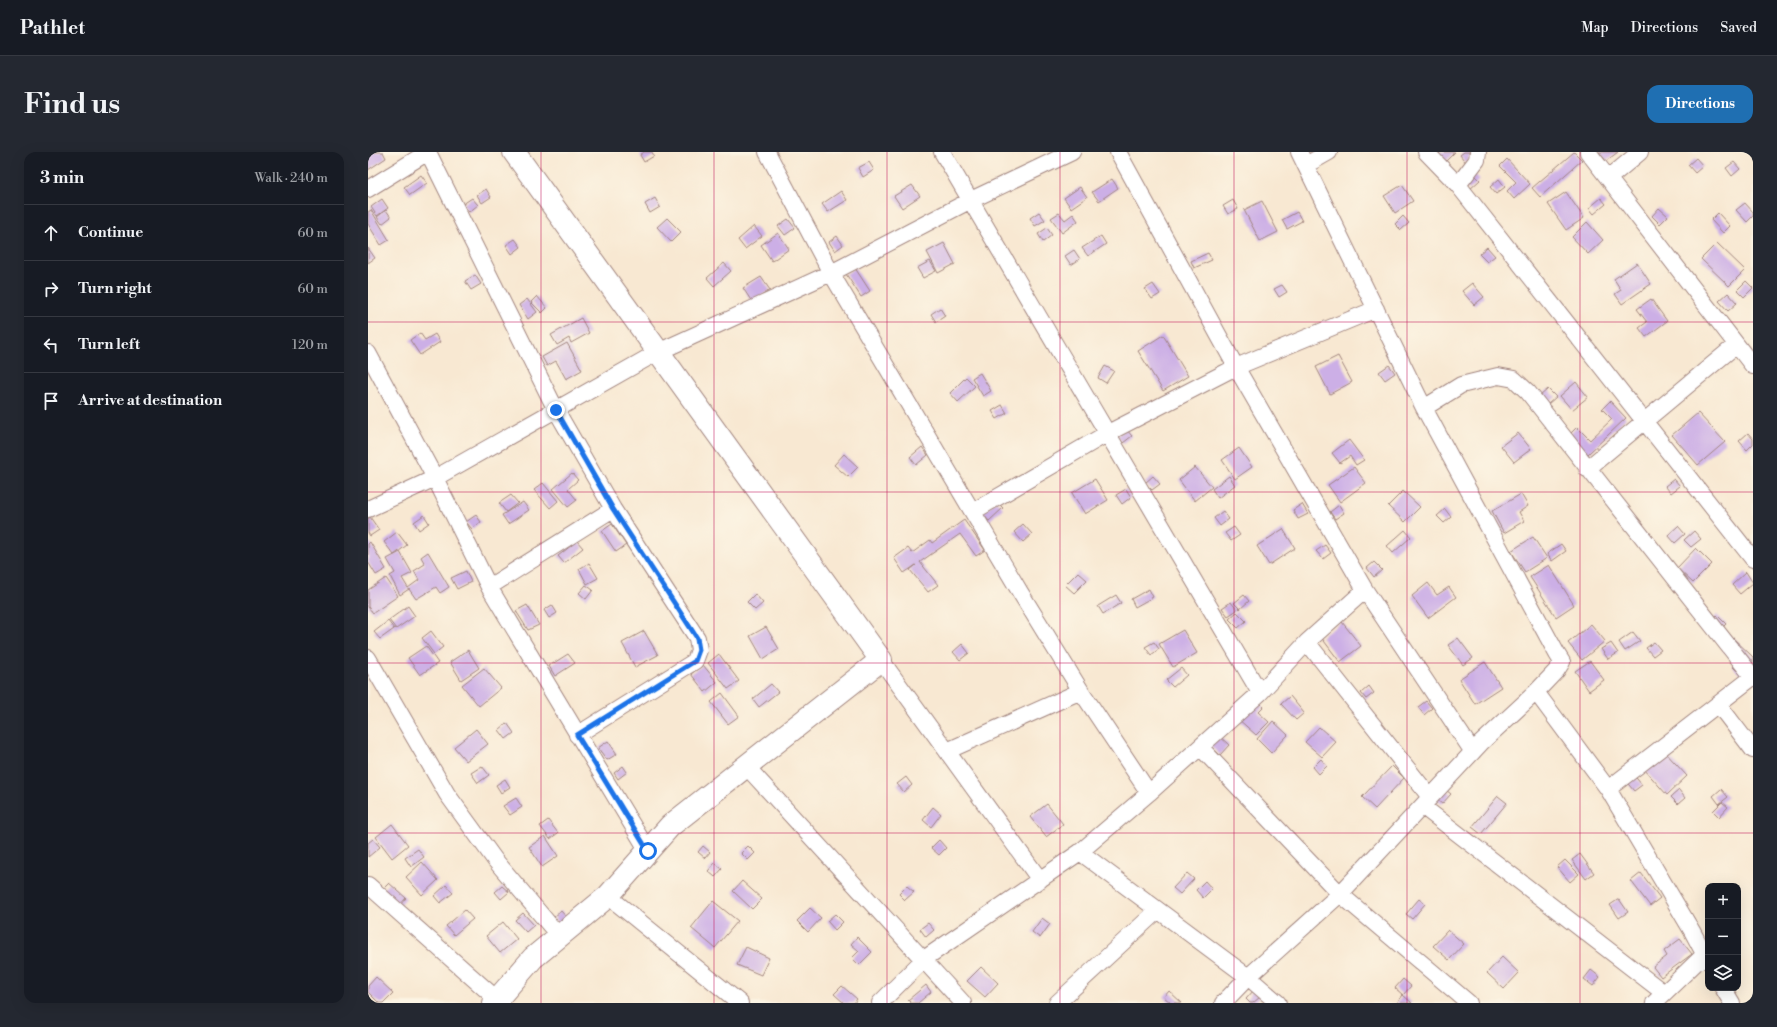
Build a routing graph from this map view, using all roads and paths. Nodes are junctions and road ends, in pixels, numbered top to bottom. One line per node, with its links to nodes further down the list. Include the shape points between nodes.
1 (428, 152): 15 (street); 25 (street)
2 (514, 152): 20 (street)
3 (767, 152): 17 (street)
4 (942, 152): 16 (street)
5 (1072, 152): 16 (street)
6 (1118, 152): 23 (street)
7 (1329, 152): 12 (street)
8 (1426, 152): 14 (street)
9 (1478, 152): 14 (street, via 1477,160)
10 (1588, 152): 13 (street)
11 (1640, 152): 13 (street)
12 (1303, 159): 18 (street)
13 (1609, 178): 19 (street)
14 (1458, 185): 26 (street)
15 (368, 189)
16 (971, 200): 17 (street); 27 (street)
17 (831, 272): 20 (street); 32 (street)
18 (1376, 309): 23 (street); 24 (street)
19 (1736, 345): 22 (street); 26 (street)
20 (658, 352): 25 (street); 38 (street)
21 (368, 353): 29 (street)
22 (1753, 366)
23 (1236, 367): 27 (street); 35 (street)
24 (1424, 408): 28 (street, via 1461,386 1498,376 1514,379 1528,392); 41 (street, via 1562,662)
25 (556, 410): 29 (street); 31 (street)
26 (1644, 421): 28 (street); 33 (street)
27 (1108, 433): 32 (street); 42 (street)
28 (1587, 469): 39 (street)
29 (435, 478): 30 (street); 34 (street)
30 (368, 509)
31 (613, 509): 34 (street); 44 (street, via 697,638 699,650 695,661)
32 (974, 511): 40 (street)
33 (1753, 559)
34 (489, 586): 44 (street)
35 (1365, 590): 36 (street); 48 (street)
36 (1307, 642): 42 (street); 52 (street)
37 (368, 658): 60 (street, via 447,794 495,860)
38 (881, 660): 47 (street); 49 (street)
39 (1753, 677): 43 (street)
40 (1081, 691): 47 (street); 51 (street)
41 (1536, 692): 48 (street); 50 (street)
42 (1260, 693): 45 (street)
43 (1718, 704): 46 (street); 50 (street)
44 (577, 735): 53 (street)
45 (1200, 747): 51 (street); 57 (street)
46 (1753, 750)
47 (947, 751): 55 (street)
48 (1473, 752): 52 (street)
49 (746, 766): 53 (street, via 670,826); 62 (street)
50 (1608, 789): 61 (street)
51 (1149, 793): 54 (street)
52 (1426, 802): 57 (street); 66 (street)
53 (648, 851): 58 (street)
54 (1080, 852): 55 (street); 59 (street)
55 (1040, 880): 62 (street)
56 (368, 885): 67 (street)
57 (1340, 894): 64 (street); 74 (street)
58 (608, 896): 60 (street); 68 (street)
59 (1158, 910): 64 (street); 71 (street)
60 (560, 936): 67 (street, via 533,958)
61 (1705, 956)
62 (924, 959): 69 (street); 70 (street)
63 (1705, 959): 66 (street)
64 (1248, 977): 72 (street); 73 (street)
65 (1725, 991): 75 (street)
66 (1659, 998)
67 (497, 1002)
68 (740, 1003)
69 (880, 1003)
70 (963, 1003)
71 (1057, 1003)
72 (1223, 1003)
73 (1278, 1003)
74 (1469, 1003)
75 (1732, 1003)

